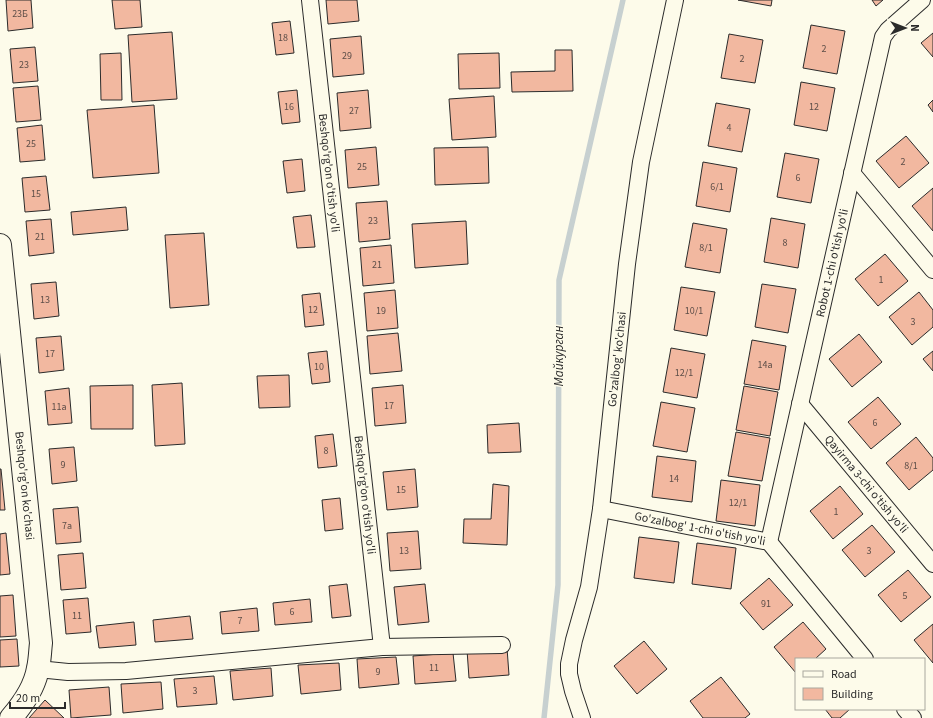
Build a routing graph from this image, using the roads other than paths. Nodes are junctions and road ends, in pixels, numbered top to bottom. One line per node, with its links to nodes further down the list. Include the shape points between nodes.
1 (310, 0): 12 (street, Beshqo'rg'on o'tish yo'li)
2 (675, 0): 8 (street, Go'zalbog' ko'chasi, via 641,162 627,264)
3 (922, 0): 4 (street, Robot 1-chi o'tish yo'li, via 883,37)
4 (852, 173): 6 (street); 7 (street, Robot 1-chi o'tish yo'li)
5 (0, 245): 14 (main road, Beshqo'rg'on ko'chasi, via 41,643)
6 (933, 270)
7 (800, 404): 9 (street, Robot 1-chi o'tish yo'li); 10 (street, Qayirma 3-chi o'tish yo'li)
8 (601, 509): 9 (street, Go'zalbog' 1-chi o'tish yo'li); 17 (street, Go'zalbog' ko'chasi, via 589,587 569,664 573,691)
9 (768, 542): 13 (street, Go'zalbog' 1-chi o'tish yo'li)
10 (933, 564)
11 (502, 645): 12 (street)
12 (382, 647): 14 (street, via 126,670 68,672)
13 (864, 658)
14 (38, 669): 16 (main road, Beshqo'rg'on ko'chasi, via 30,690)
15 (907, 710): 18 (street)
16 (11, 718)
17 (582, 718)
18 (913, 718)

